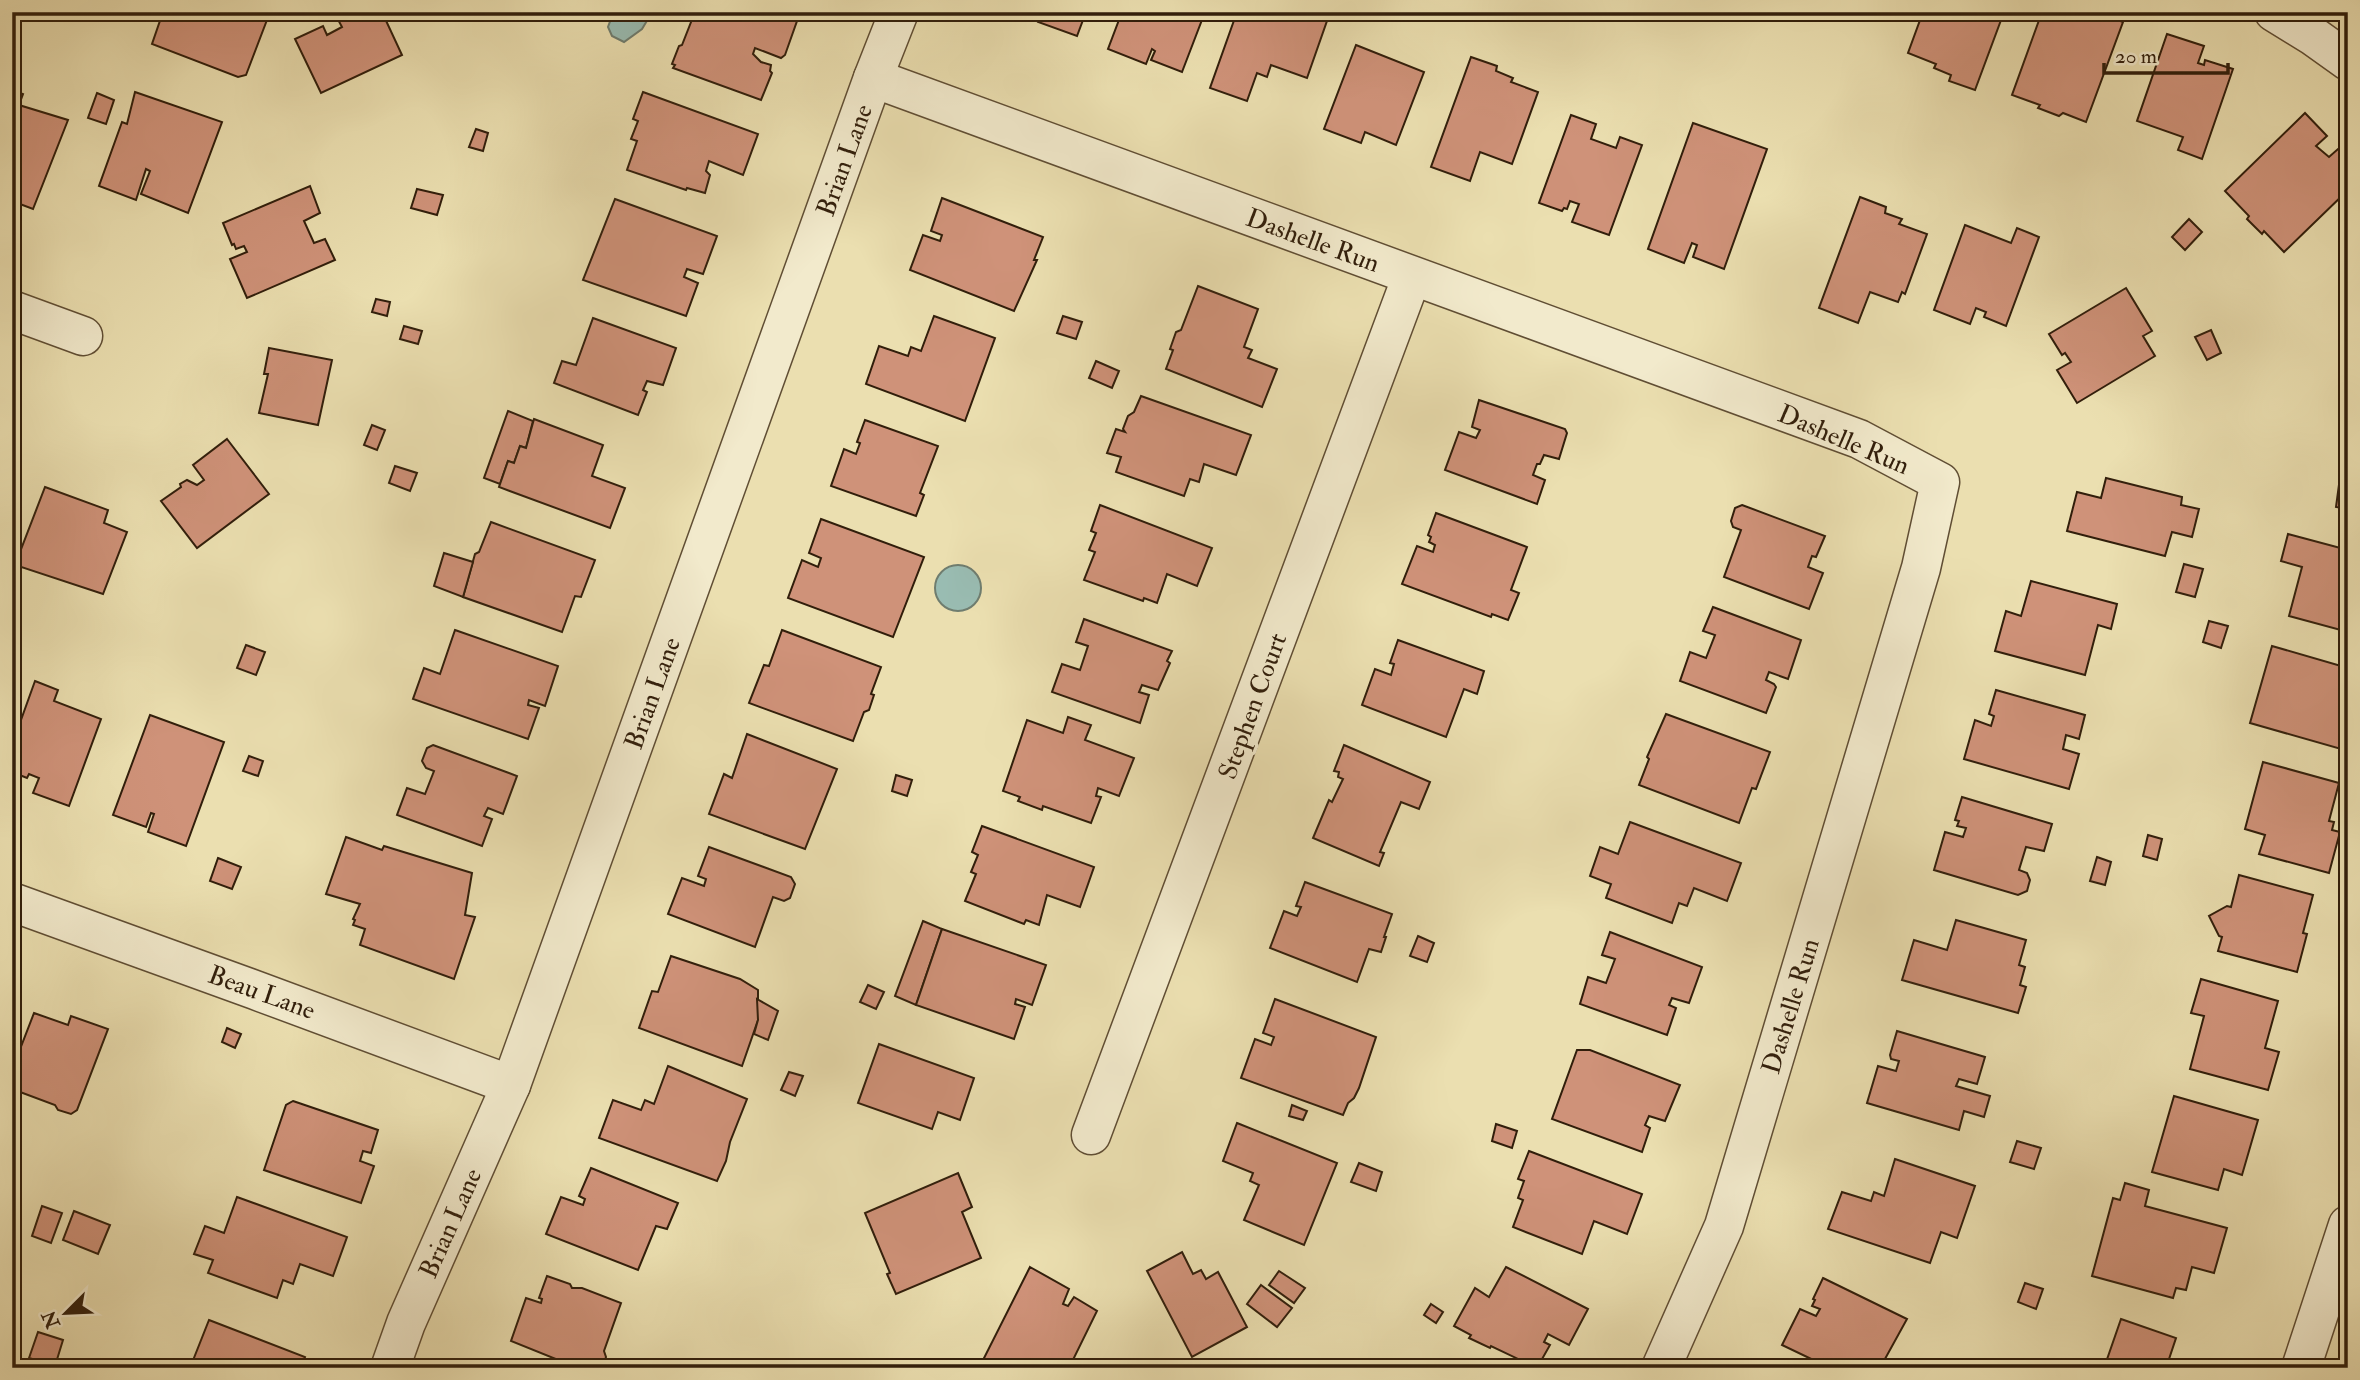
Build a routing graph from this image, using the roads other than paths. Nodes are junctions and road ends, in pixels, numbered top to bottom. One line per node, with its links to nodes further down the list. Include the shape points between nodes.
1 (899, 12): 4 (street, Brian Lane)
2 (2274, 12): 3 (street)
3 (2348, 61)
4 (873, 78): 5 (street, Dashelle Run); 9 (street, Brian Lane)
5 (1412, 276): 10 (street, Stephen Court); 13 (street, Dashelle Run, via 1859,439 1940,482 1921,568 1724,1226)
6 (12, 310): 7 (street)
7 (83, 336)
8 (12, 902): 9 (street, Beau Lane)
9 (511, 1085): 12 (street, Brian Lane)
10 (1091, 1135)
11 (2348, 1225): 14 (street)
12 (390, 1368)
13 (1661, 1368)
14 (2301, 1368)

